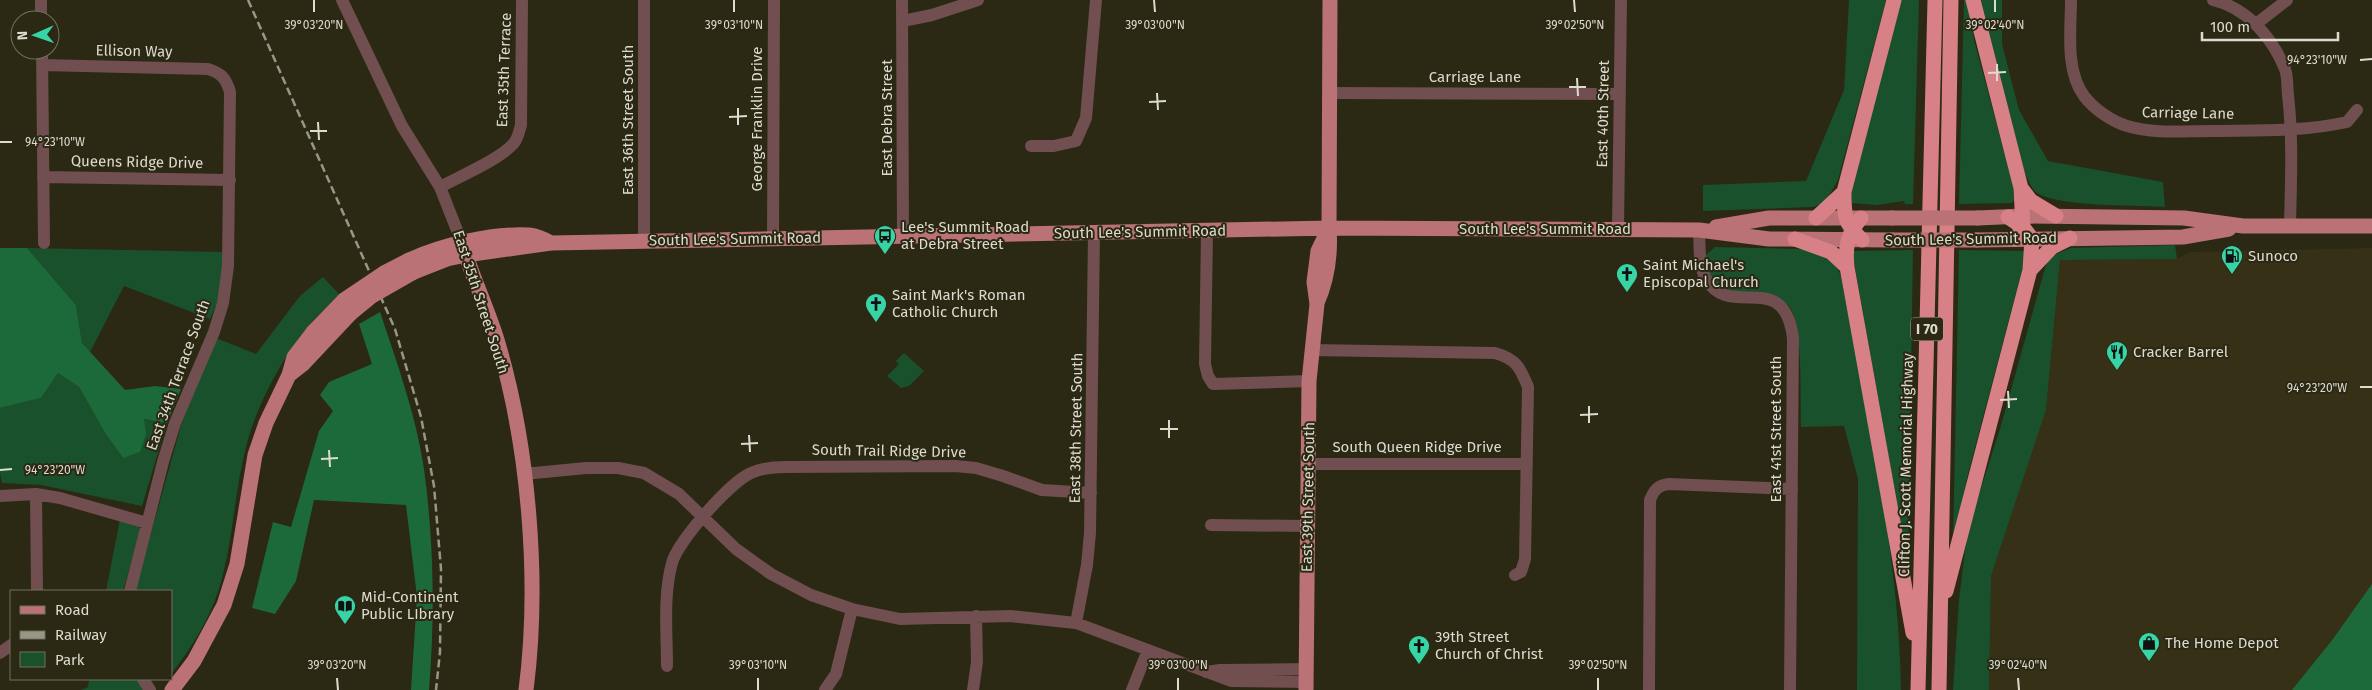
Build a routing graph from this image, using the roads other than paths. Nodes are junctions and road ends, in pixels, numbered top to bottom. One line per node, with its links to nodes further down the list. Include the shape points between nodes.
1 (342, 0): 29 (street, East 35th Street South, via 402,126)
2 (522, 0): 29 (street, East 35th Terrace, via 521,125 518,137 501,154)
3 (644, 0): 49 (street, East 36th Street South)
4 (774, 0): 47 (street, George Franklin Drive)
5 (902, 0): 17 (street, East Debra Street)
6 (978, 0): 17 (street)
7 (1096, 0): 26 (street, via 1086,118 1076,141 1054,146)
8 (1330, 0): 22 (main road, East 39th Street South)
9 (1621, 0): 23 (street, East 40th Street)
10 (1894, 0): 31 (highway)
11 (1935, 0): 75 (highway, Clifton J. Scott Memorial Highway / I 70)
12 (1951, 0): 71 (highway, I 70)
13 (1973, 0): 30 (highway)
14 (2071, 0): 25 (street, Carriage Lane, via 2070,50 2074,75 2083,95 2108,118 2150,131)
15 (2213, 0): 18 (street, via 2230,5)
16 (2287, 0): 18 (street)
17 (903, 21): 45 (street, East Debra Street)
18 (2256, 24): 25 (street, via 2274,47 2286,70)
19 (42, 60): 20 (street)
20 (42, 66): 21 (street, Ellison Way, via 208,69 219,72); 27 (street)
21 (224, 78): 28 (street, East 34th Terrace South, via 230,92)
22 (1330, 93): 23 (street, Carriage Lane); 38 (main road, East 39th Street South)
23 (1620, 94): 39 (street, East 40th Street)
24 (2357, 110): 25 (street, Carriage Lane, via 2346,122)
25 (2292, 130): 35 (street)
26 (1031, 146)
27 (43, 177): 28 (street, Queens Ridge Drive); 50 (street)
28 (230, 180): 64 (street, East 34th Terrace South, via 228,266 223,303 176,423)
29 (440, 187): 51 (street, East 35th Street South)
30 (2021, 188): 32 (highway, via 2031,201); 42 (highway)
31 (1844, 192): 34 (highway); 40 (highway)
32 (2056, 216): 36 (main road, South Lee's Summit Road, via 2184,218); 42 (main road, South Lee's Summit Road)
33 (2008, 217): 40 (main road, South Lee's Summit Road, bridge, via 1892,218); 42 (highway)
34 (1816, 218): 40 (main road, South Lee's Summit Road); 41 (main road, South Lee's Summit Road, via 1770,218)
35 (2290, 225): 36 (main road, South Lee's Summit Road); 37 (main road, South Lee's Summit Road)
36 (2243, 226): 46 (main road, South Lee's Summit Road, via 2183,237)
37 (2372, 226)
38 (1328, 228): 39 (main road, South Lee's Summit Road); 43 (main road, South Lee's Summit Road); 54 (main road, East 39th Street South, via 1331,250 1325,284 1317,304)
39 (1618, 229): 41 (main road, South Lee's Summit Road)
40 (1853, 229): 42 (main road, South Lee's Summit Road, bridge, via 1892,240 1977,240); 48 (main road, South Lee's Summit Road); 52 (highway)
41 (1699, 230): 48 (main road, South Lee's Summit Road); 59 (street, East 41st Street South, via 1702,267 1712,286 1730,296 1771,299 1783,307 1791,322)
42 (2023, 230): 46 (main road, South Lee's Summit Road); 53 (highway)
43 (1207, 231): 44 (main road, South Lee's Summit Road); 55 (street, via 1205,364 1213,384)
44 (1094, 233): 45 (main road, South Lee's Summit Road); 61 (street, East 38th Street South)
45 (903, 236): 47 (main road, South Lee's Summit Road)
46 (2070, 238): 53 (highway, via 2052,247)
47 (773, 239): 49 (main road, South Lee's Summit Road)
48 (1795, 239): 52 (highway, via 1831,252)
49 (644, 241): 51 (main road, South Lee's Summit Road, via 551,242 529,235)
50 (44, 243)
51 (464, 249): 58 (main road, East 35th Street South, via 498,344); 78 (main road, South Lee's Summit Road, bridge, via 429,251 411,266 384,272 347,307 313,332 294,357 255,455 237,564 224,605 194,661)
52 (1847, 268): 75 (highway)
53 (2030, 270): 71 (highway)
54 (1312, 350): 55 (main road, East 39th Street South); 57 (street, via 1495,353 1510,358 1521,370 1528,387)
55 (1310, 381): 56 (main road, East 39th Street South)
56 (1308, 464): 57 (street, South Queen Ridge Drive); 66 (main road, East 39th Street South)
57 (1527, 464): 67 (street, via 1525,559 1521,572)
58 (524, 474): 63 (street, via 586,468 632,469 662,482); 79 (main road, East 35th Street South, via 531,584)
59 (1792, 489): 83 (street, via 1669,484 1653,491 1650,500); 84 (street, East 41st Street South)
60 (36, 494): 62 (street); 64 (street); 68 (street)
61 (1091, 494): 63 (street, South Trail Ridge Drive, via 1042,490 976,468 955,466 767,468 750,473 733,484); 73 (street, East 38th Street South, via 1087,565)
62 (0, 496)
63 (703, 518): 70 (street, via 736,549 771,574 811,595); 76 (street, via 672,561 667,597)
64 (147, 523): 69 (street, East 34th Terrace South)
65 (1211, 525): 66 (street)
66 (1307, 526): 77 (main road, East 39th Street South)
67 (1515, 576)
68 (37, 590)
69 (130, 590)
70 (852, 609): 72 (street, via 900,619); 80 (street, via 836,674)
71 (1940, 612): 86 (highway, I 70)
72 (976, 616): 73 (street, via 1017,616); 81 (street)
73 (1076, 623): 74 (street)
74 (1148, 650): 77 (street, via 1206,672 1220,670); 82 (street)
75 (1918, 658): 85 (highway, Clifton J. Scott Memorial Highway / I 70)
76 (666, 666)
77 (1306, 680)
78 (172, 690)
79 (526, 690)
80 (825, 690)
81 (973, 690)
82 (1132, 690)
83 (1649, 690)
84 (1790, 690)
85 (1918, 690)
86 (1939, 690)

